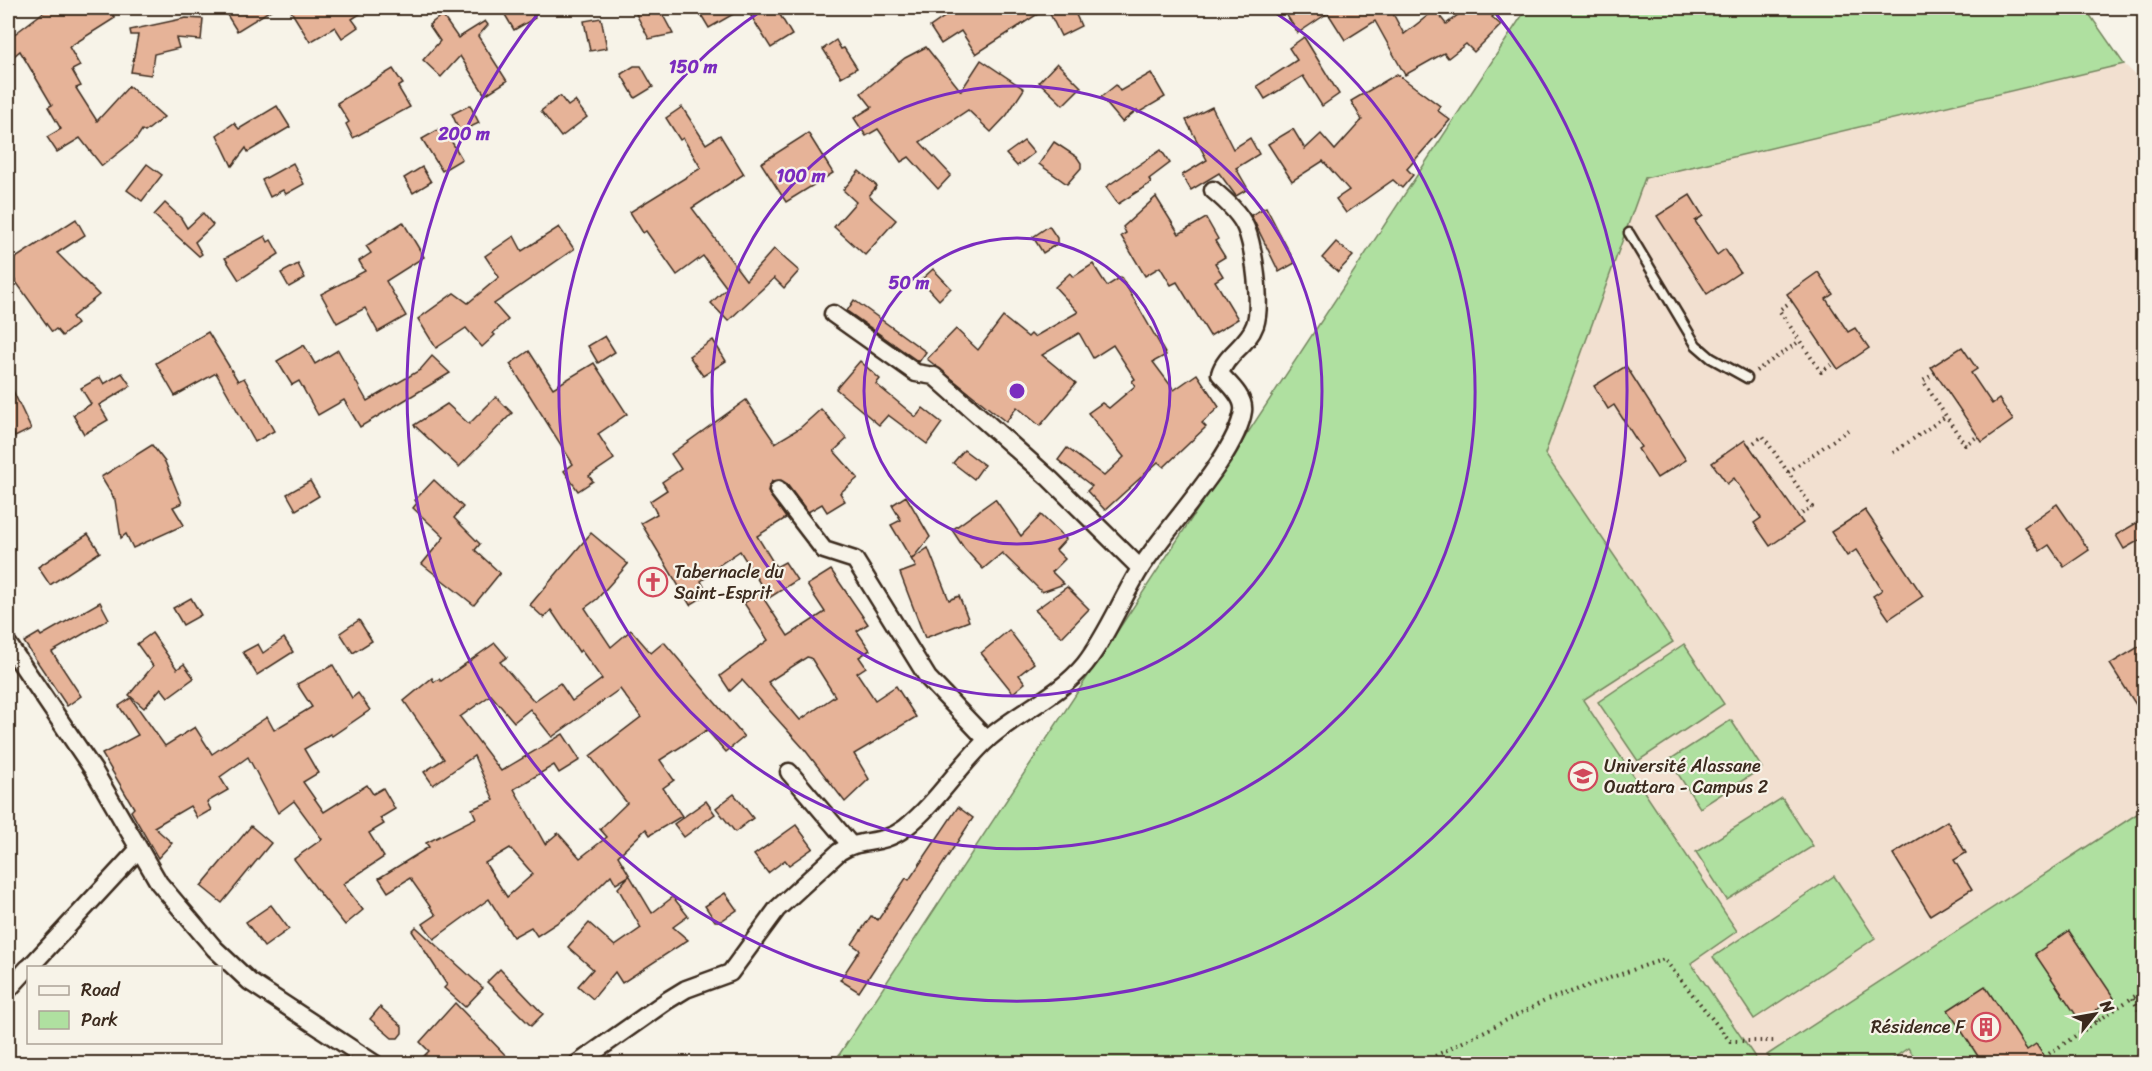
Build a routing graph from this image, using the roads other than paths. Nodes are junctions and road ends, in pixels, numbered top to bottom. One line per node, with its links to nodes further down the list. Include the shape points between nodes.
1 (1213, 190): 6 (street, via 1246,227 1253,262 1255,325 1241,348 1222,366 1220,374 1240,398 1243,411 1237,432 1205,481)
2 (1629, 233): 4 (lane, via 1696,345)
3 (833, 314): 6 (street, via 916,373 934,376 1050,479)
4 (1747, 378)
5 (778, 490): 8 (street, via 824,550 855,560 928,678)
6 (1140, 568): 8 (street, via 1086,662 1048,698)
7 (8, 644): 11 (street, via 93,771)
8 (987, 740): 10 (street, via 947,788 906,827 884,841)
9 (789, 772): 10 (street)
10 (850, 844): 16 (street, via 777,909 730,973 686,989)
11 (139, 849): 12 (street); 15 (street, via 159,883 215,949 250,982)
12 (31, 966)
13 (27, 970): 14 (street)
14 (8, 990)
15 (375, 1064)
16 (576, 1064)

